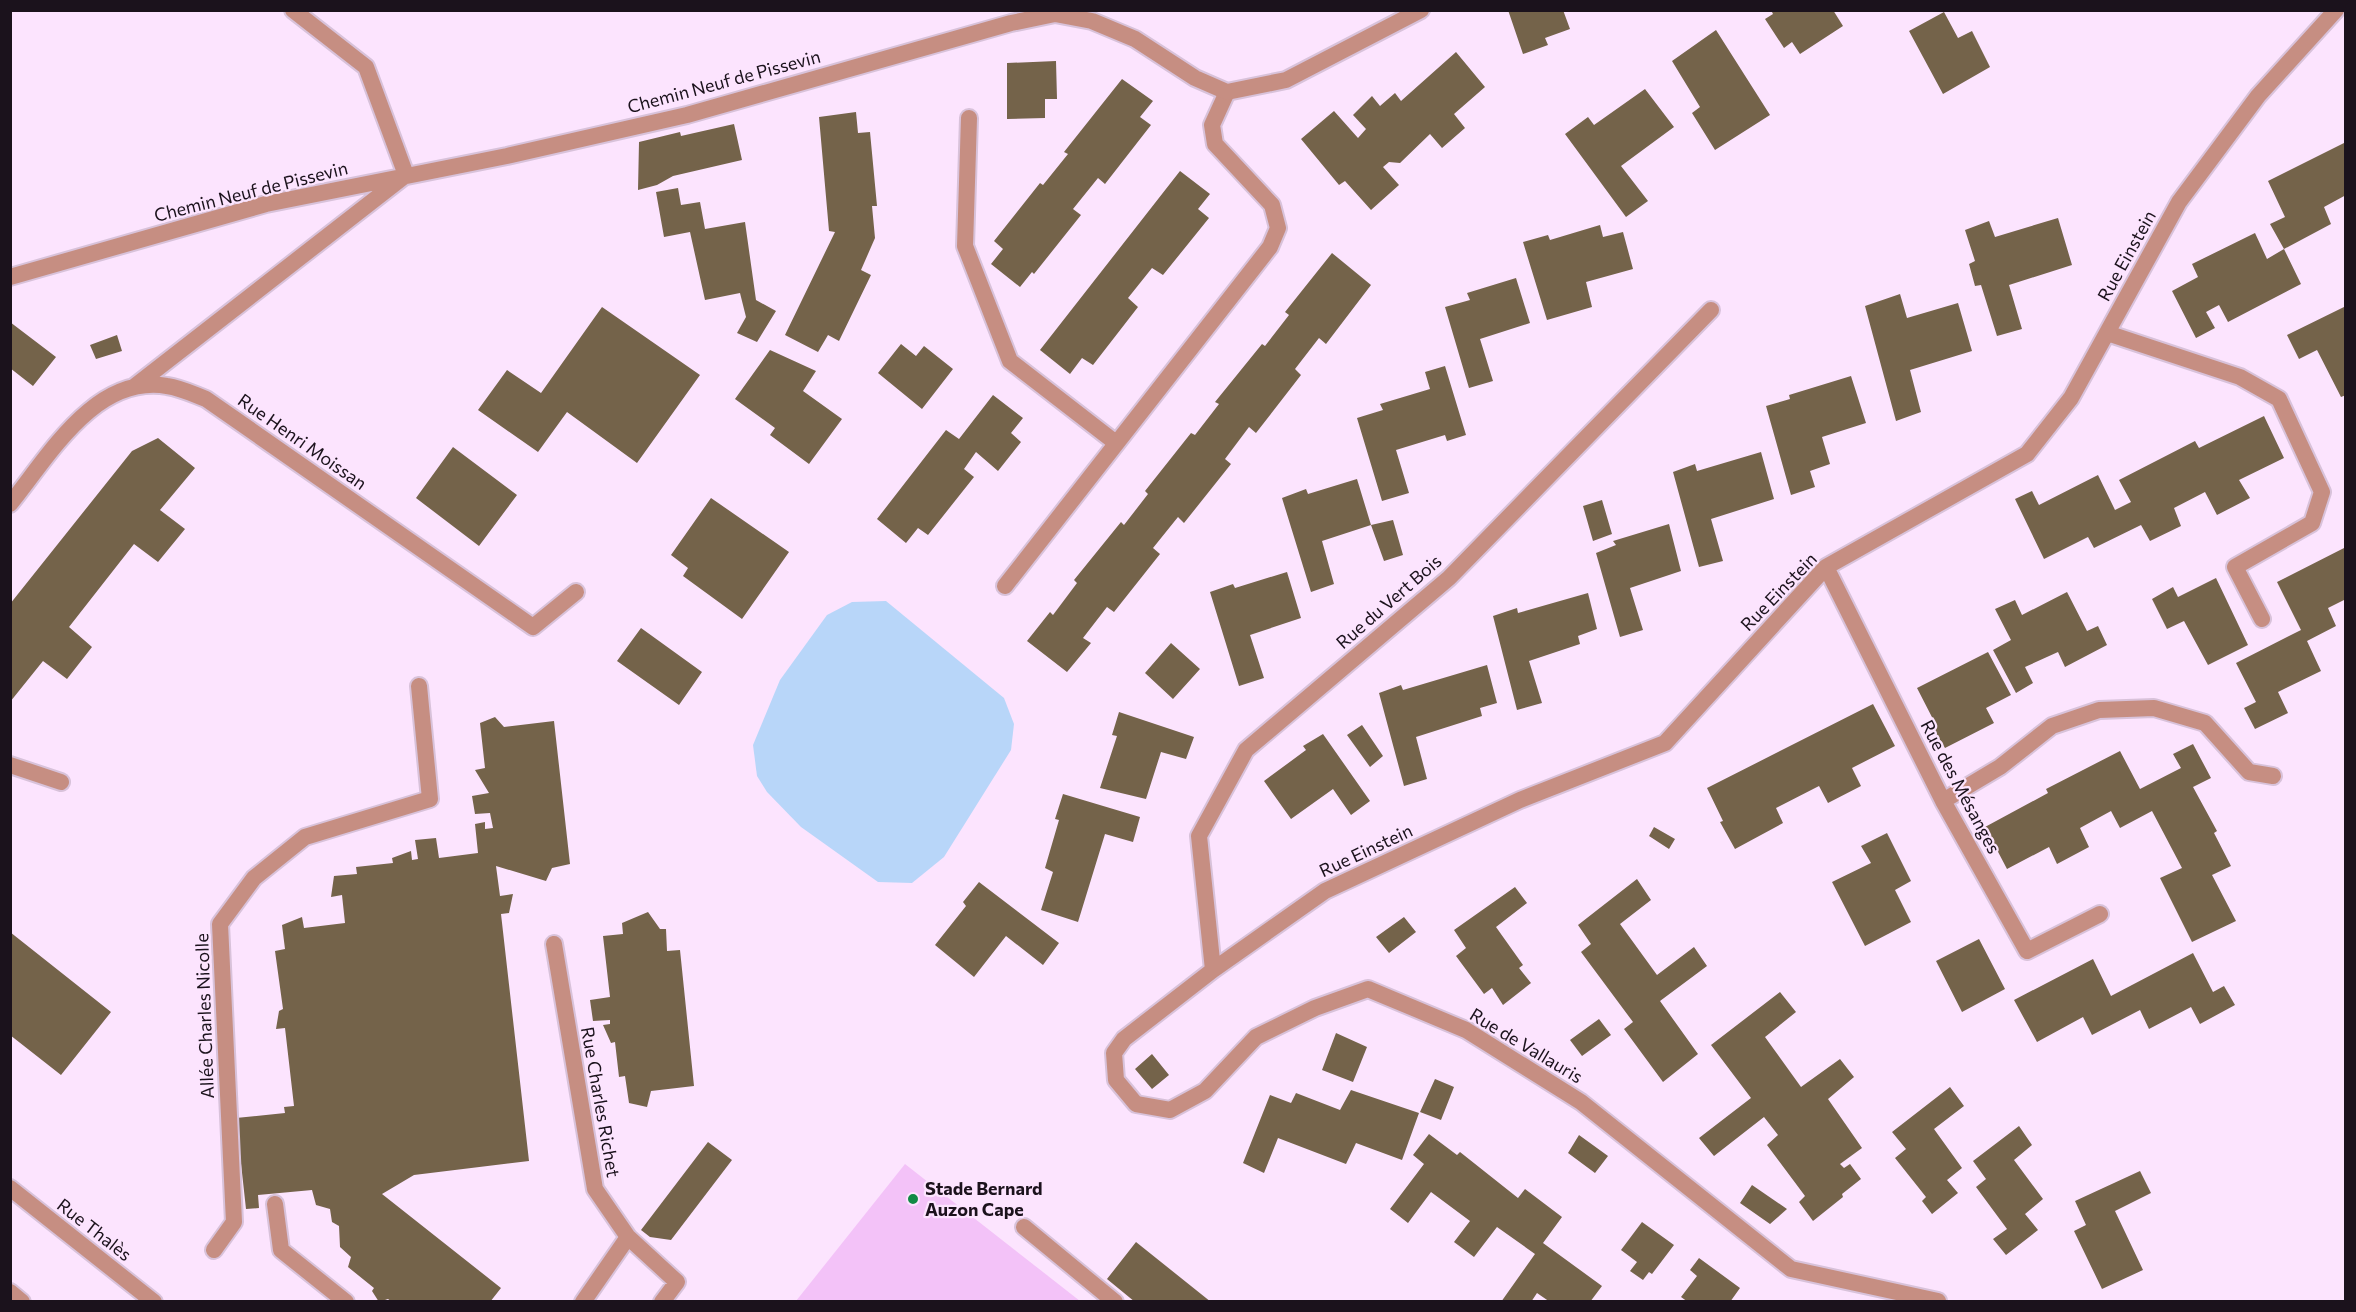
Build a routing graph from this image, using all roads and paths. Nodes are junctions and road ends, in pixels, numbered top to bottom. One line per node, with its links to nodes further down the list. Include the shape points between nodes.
1 (293, 10): 6 (street, via 366,68)
2 (1421, 10): 4 (street, via 1286,80)
3 (2336, 10): 9 (street, Rue Einstein, via 2258,96 2179,202)
4 (1227, 92): 6 (street, Chemin Neuf de Pissevin, via 1195,78 1135,39 1092,21 1055,14 687,115); 11 (street, via 1212,125 1215,144 1272,206 1278,228 1270,247)
5 (969, 118): 11 (street, via 965,246 1011,361)
6 (406, 175): 7 (street, Chemin Neuf de Pissevin, via 266,204); 10 (street)
7 (10, 277)
8 (1711, 309): 24 (street, Rue du Vert Bois, via 1449,578 1246,750 1199,836)
9 (2107, 333): 13 (street, Rue Einstein, via 2070,398 2027,454); 16 (street, via 2240,377 2279,399 2322,492 2312,523 2235,567)
10 (135, 386): 12 (street, Rue Henri Moissan, via 94,407); 15 (street, Rue Henri Moissan, via 165,385 206,399 533,627)
11 (1116, 443): 14 (street)
12 (10, 504)
13 (1826, 567): 21 (street, Rue des Mésanges); 24 (street, Rue Einstein, via 1665,743 1520,800 1325,891)
14 (1005, 586)
15 (576, 592)
16 (2262, 619)
17 (419, 686): 30 (street, Allée Charles Nicolle, via 430,799 305,837 254,878 220,924 234,1222)
18 (10, 765): 20 (street)
19 (2273, 776): 21 (street, via 2249,772 2205,723 2154,708 2099,710 2052,726 2000,767)
20 (62, 782)
21 (1943, 801): 22 (street, Rue des Mésanges, via 2027,951)
22 (2100, 914)
23 (554, 944): 29 (street, Rue Charles Richet, via 595,1190)
24 (1213, 970): 25 (street, Rue Einstein, via 1124,1039)
25 (1114, 1053): 32 (street, Rue de Vallauris, via 1116,1080 1136,1104 1170,1110 1205,1091 1256,1037 1316,1008 1368,989 1466,1030 1581,1102 1791,1269)
26 (10, 1188): 34 (street, Rue Thalès)
27 (275, 1204): 35 (street, via 281,1250)
28 (1024, 1227): 38 (street)
29 (628, 1238): 36 (street); 37 (street, Rue Charles Richet, via 677,1282)
30 (214, 1250)
31 (10, 1292): 33 (street)
32 (1938, 1301)
33 (22, 1302)
34 (154, 1302)
35 (346, 1302)
36 (583, 1302)
37 (662, 1302)
38 (1115, 1302)

